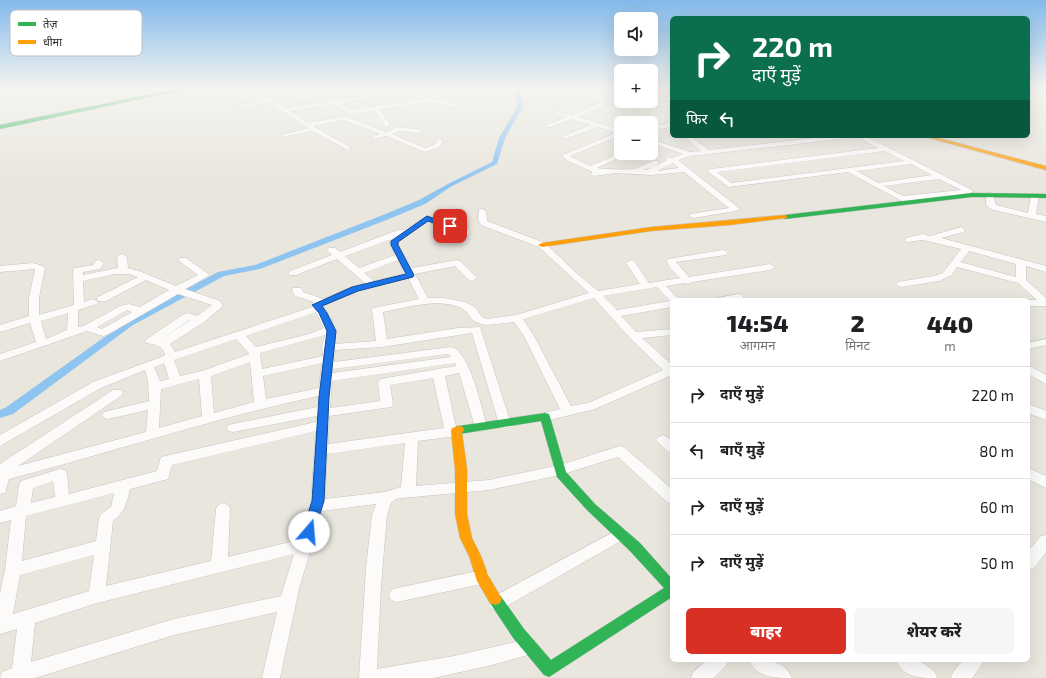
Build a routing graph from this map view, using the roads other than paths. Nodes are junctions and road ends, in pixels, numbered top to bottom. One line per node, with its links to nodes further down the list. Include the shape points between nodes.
1 (32, 121): 12 (street)
2 (302, 121): 13 (street)
3 (335, 121): 13 (street)
4 (352, 121): 17 (street)
5 (384, 121): 8 (street)
6 (564, 121): 11 (street)
7 (581, 121): 9 (street)
8 (387, 125)
9 (597, 125): 16 (street); 20 (street)
10 (670, 125): 14 (street)
11 (549, 126)
12 (0, 127)
13 (311, 127): 18 (street); 29 (street)
14 (658, 128)
15 (420, 131): 17 (street, via 399,129)
16 (614, 131)
17 (386, 134): 21 (street); 27 (street, via 425,150 437,146)
18 (284, 136)
19 (614, 136): 42 (street, via 565,156)
20 (565, 137)
21 (374, 138)
22 (689, 138): 30 (street)
23 (795, 138): 30 (street)
24 (863, 138): 31 (street)
25 (933, 138): 38 (street)
26 (944, 138): 37 (street)
27 (440, 140)
28 (658, 143): 32 (street)
29 (348, 148)
30 (705, 150): 32 (street)
31 (887, 150): 35 (street); 36 (street)
32 (687, 153): 33 (street)
33 (670, 159): 39 (street); 41 (street); 43 (street)
34 (615, 160): 42 (street)
35 (795, 161): 44 (street); 44 (street, via 711,171 729,186)
36 (912, 162): 40 (street); 45 (street)
37 (1046, 165)
38 (1046, 168)
39 (686, 169): 43 (street); 51 (street, via 736,209)
40 (849, 170): 44 (street); 46 (street)
41 (635, 171): 42 (street); 43 (street)
42 (595, 172)
43 (647, 173)
44 (817, 174)
45 (941, 176): 46 (street); 46 (street, via 970,191 902,199)
46 (877, 185)
47 (988, 195): 48 (street); 52 (street, via 993,207); 59 (street, via 651,229)
48 (1035, 196): 49 (street); 52 (street)
49 (1046, 196)
50 (482, 212): 59 (street, via 482,219 488,226)
51 (693, 216)
52 (1032, 216): 53 (street)
53 (1046, 218)
54 (408, 230): 56 (street, via 427,218 460,227); 61 (street); 63 (street, via 394,241)
55 (961, 230): 57 (street)
56 (466, 234)
57 (930, 238): 58 (street); 60 (street)
58 (909, 240)
59 (542, 245): 88 (street)
60 (966, 248): 66 (street); 69 (street)
61 (336, 253): 74 (street); 75 (street)
62 (723, 253): 80 (street, via 671,262)
63 (400, 256): 74 (street); 76 (street)
64 (122, 258): 73 (street)
65 (183, 260): 87 (street, via 205,275)
66 (1021, 262): 72 (street); 81 (street)
67 (99, 263): 79 (street, via 97,267 78,270)
68 (632, 263): 85 (street)
69 (954, 263): 81 (street); 83 (street, via 949,273 936,280)
70 (770, 267): 80 (street)
71 (0, 269): 98 (street, via 33,266 40,268 34,295)
72 (1046, 269)
73 (123, 271): 77 (street); 79 (street)
74 (358, 272): 84 (street)
75 (293, 273)
76 (409, 273): 78 (street, via 457,263); 84 (street); 90 (street)
77 (145, 277): 87 (street); 95 (street, via 98,301)
78 (472, 278)
79 (78, 279): 95 (street)
80 (688, 281): 82 (street)
81 (1021, 281): 92 (street)
82 (660, 284): 85 (street); 89 (street)
83 (900, 284)
84 (373, 285): 94 (street, via 355,289)
85 (646, 286): 88 (street)
86 (297, 290): 94 (street, via 299,294 311,297)
87 (183, 292): 101 (street, via 141,311 129,307 88,328); 111 (street, via 216,303 218,306 200,320 188,316 151,341 163,344 170,351 171,355)
88 (596, 294): 96 (street); 97 (street)
89 (672, 298)
90 (425, 301): 97 (street, via 444,300 461,304 471,309 478,319 486,322); 107 (street, via 377,310)
91 (1030, 303): 92 (street)
92 (1046, 303)
93 (670, 304): 96 (street)
94 (320, 305): 100 (street); 103 (street)
95 (76, 308): 98 (street); 101 (street)
96 (614, 314): 104 (street)
97 (517, 318): 128 (street)
98 (34, 319): 99 (street); 106 (street)
99 (0, 329)
100 (330, 329): 109 (street); 114 (street)
101 (72, 332): 106 (street)
102 (670, 332): 104 (street)
103 (238, 334): 109 (street); 111 (street)
104 (633, 334): 115 (street)
105 (1046, 342): 108 (street)
106 (42, 344): 110 (street)
107 (382, 344): 114 (street, via 353,348); 134 (street, via 476,329)
108 (1030, 346)
109 (254, 353): 119 (street); 120 (street)
110 (0, 358)
111 (168, 358): 113 (street); 122 (street)
112 (461, 364): 114 (street, via 455,352 445,350); 117 (street); 135 (street)
113 (147, 365): 123 (street, via 155,377); 140 (street, via 97,385)
114 (327, 368): 120 (street); 126 (street); 130 (street)
115 (670, 370)
116 (1030, 370): 121 (street)
117 (438, 373): 130 (street, via 384,382 387,404); 137 (street)
118 (670, 373): 128 (street, via 591,406)
119 (205, 374): 122 (street); 133 (street)
120 (258, 374): 126 (street)
121 (1046, 380)
122 (176, 381): 123 (street)
123 (156, 386): 125 (street)
124 (117, 393): 143 (street)
125 (154, 404): 129 (street); 138 (street)
126 (261, 404): 133 (street)
127 (1030, 410): 131 (street)
128 (568, 412): 132 (street)
129 (108, 415)
130 (323, 416): 136 (street); 141 (street); 146 (street, via 166,460 163,475)
131 (1046, 416)
132 (545, 417): 134 (street); 142 (street)
133 (208, 418): 138 (street)
134 (505, 424): 135 (street)
135 (481, 427): 137 (street)
136 (233, 428)
137 (453, 431): 139 (street); 147 (street, via 461,469)
138 (152, 433): 143 (street, via 81,455)
139 (412, 437): 141 (street); 149 (street)
140 (0, 440)
141 (321, 450): 153 (street)
142 (560, 470): 147 (street, via 489,485); 150 (street, via 620,451); 157 (street, via 590,506)
143 (1, 473): 148 (street)
144 (1030, 474): 145 (street)
145 (1046, 483)
146 (124, 484): 152 (street); 160 (street, via 117,510 106,518)
147 (461, 488): 149 (street); 164 (street, via 461,514 466,538)
148 (0, 489)
149 (408, 492): 151 (street)
150 (670, 496)
151 (387, 497): 153 (street); 181 (street, via 380,513 372,571)
152 (62, 500): 155 (street); 155 (street, via 60,474 26,485)
153 (317, 506): 159 (street)
154 (223, 509): 162 (street)
155 (21, 511): 156 (street); 163 (street)
156 (0, 516)
157 (621, 534): 165 (street); 170 (street)
158 (1046, 541): 161 (street)
159 (304, 545): 162 (street); 169 (street)
160 (103, 546): 163 (street); 168 (street)
161 (1030, 561)
162 (219, 566): 168 (street)
163 (13, 570): 172 (street)
164 (482, 577): 167 (street); 170 (street)
165 (670, 587)
166 (670, 590): 178 (street)
167 (397, 595)
168 (97, 596): 171 (street)
169 (288, 602): 179 (street, via 174,627); 180 (street)
170 (497, 603): 173 (street)
171 (27, 617): 172 (street); 179 (street)
172 (1, 625)
173 (530, 646): 178 (street); 182 (street, via 434,670)
174 (718, 662): 183 (street)
175 (761, 662): 184 (street)
176 (908, 662): 185 (street)
177 (973, 662): 186 (street)
178 (551, 674)
179 (14, 676)
180 (269, 677)
181 (368, 678)
182 (378, 678)
183 (700, 678)
184 (783, 678)
185 (928, 678)
186 (960, 678)

